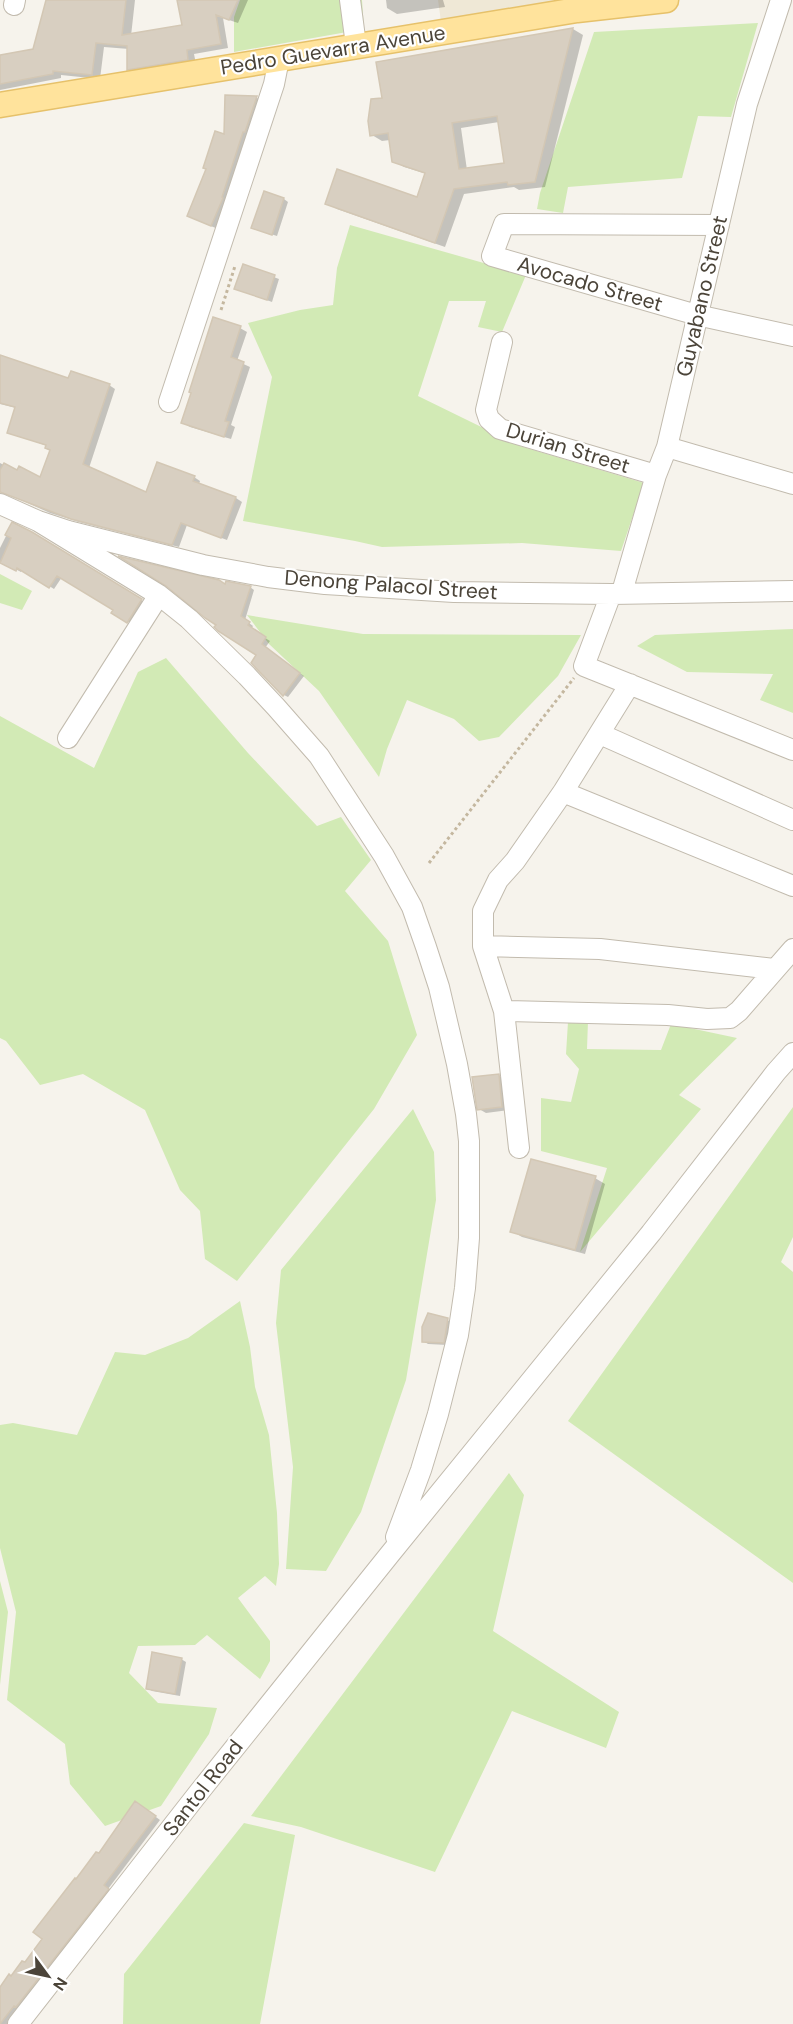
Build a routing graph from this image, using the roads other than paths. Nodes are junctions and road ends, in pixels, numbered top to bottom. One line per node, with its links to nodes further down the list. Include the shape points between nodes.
1 (350, 0): 5 (street)
2 (666, 0): 4 (main road, Pedro Guevarra Avenue, via 577,10)
3 (781, 0): 8 (street, Guyabano Street, via 747,104)
4 (544, 6): 5 (main road, Pedro Guevarra Avenue)
5 (356, 45): 6 (main road, Pedro Guevarra Avenue)
6 (279, 59): 7 (main road, Pedro Guevarra Avenue); 12 (street)
7 (0, 105)
8 (719, 225): 9 (street, Guyabano Street); 9 (street, Avocado Street, via 504,224 492,256)
9 (697, 315): 10 (street, Avocado Street); 13 (street, Guyabano Street)
10 (793, 336)
11 (502, 342): 14 (street, Durian Street, via 486,410 500,429)
12 (170, 402)
13 (667, 447): 14 (street, Guyabano Street); 15 (street)
14 (656, 475): 19 (street, Guyabano Street)
15 (793, 484)
16 (0, 504): 17 (street, Denong Palacol Street)
17 (38, 521): 19 (street, Denong Palacol Street, via 203,565 268,577 454,592); 20 (street)
18 (793, 591): 19 (street, Denong Palacol Street)
19 (617, 593): 21 (street, Guyabano Street, via 584,666)
20 (159, 595): 23 (street); 34 (street, via 247,676 319,756 412,907 447,1020 469,1141 465,1288 458,1335 438,1414 422,1470)
21 (630, 684): 22 (street); 24 (street)
22 (600, 734): 25 (street); 26 (street)
23 (69, 738)
24 (793, 750)
25 (563, 792): 27 (street); 28 (street, via 490,894 483,911)
26 (793, 820)
27 (793, 886)
28 (483, 946): 30 (street, via 600,949); 31 (street)
29 (793, 949): 30 (street)
30 (774, 969): 31 (street, via 730,1018)
31 (504, 1011): 33 (street)
32 (793, 1053): 34 (street, Santol Road)
33 (519, 1148)
34 (390, 1554): 35 (street, Santol Road)
35 (18, 2024)

